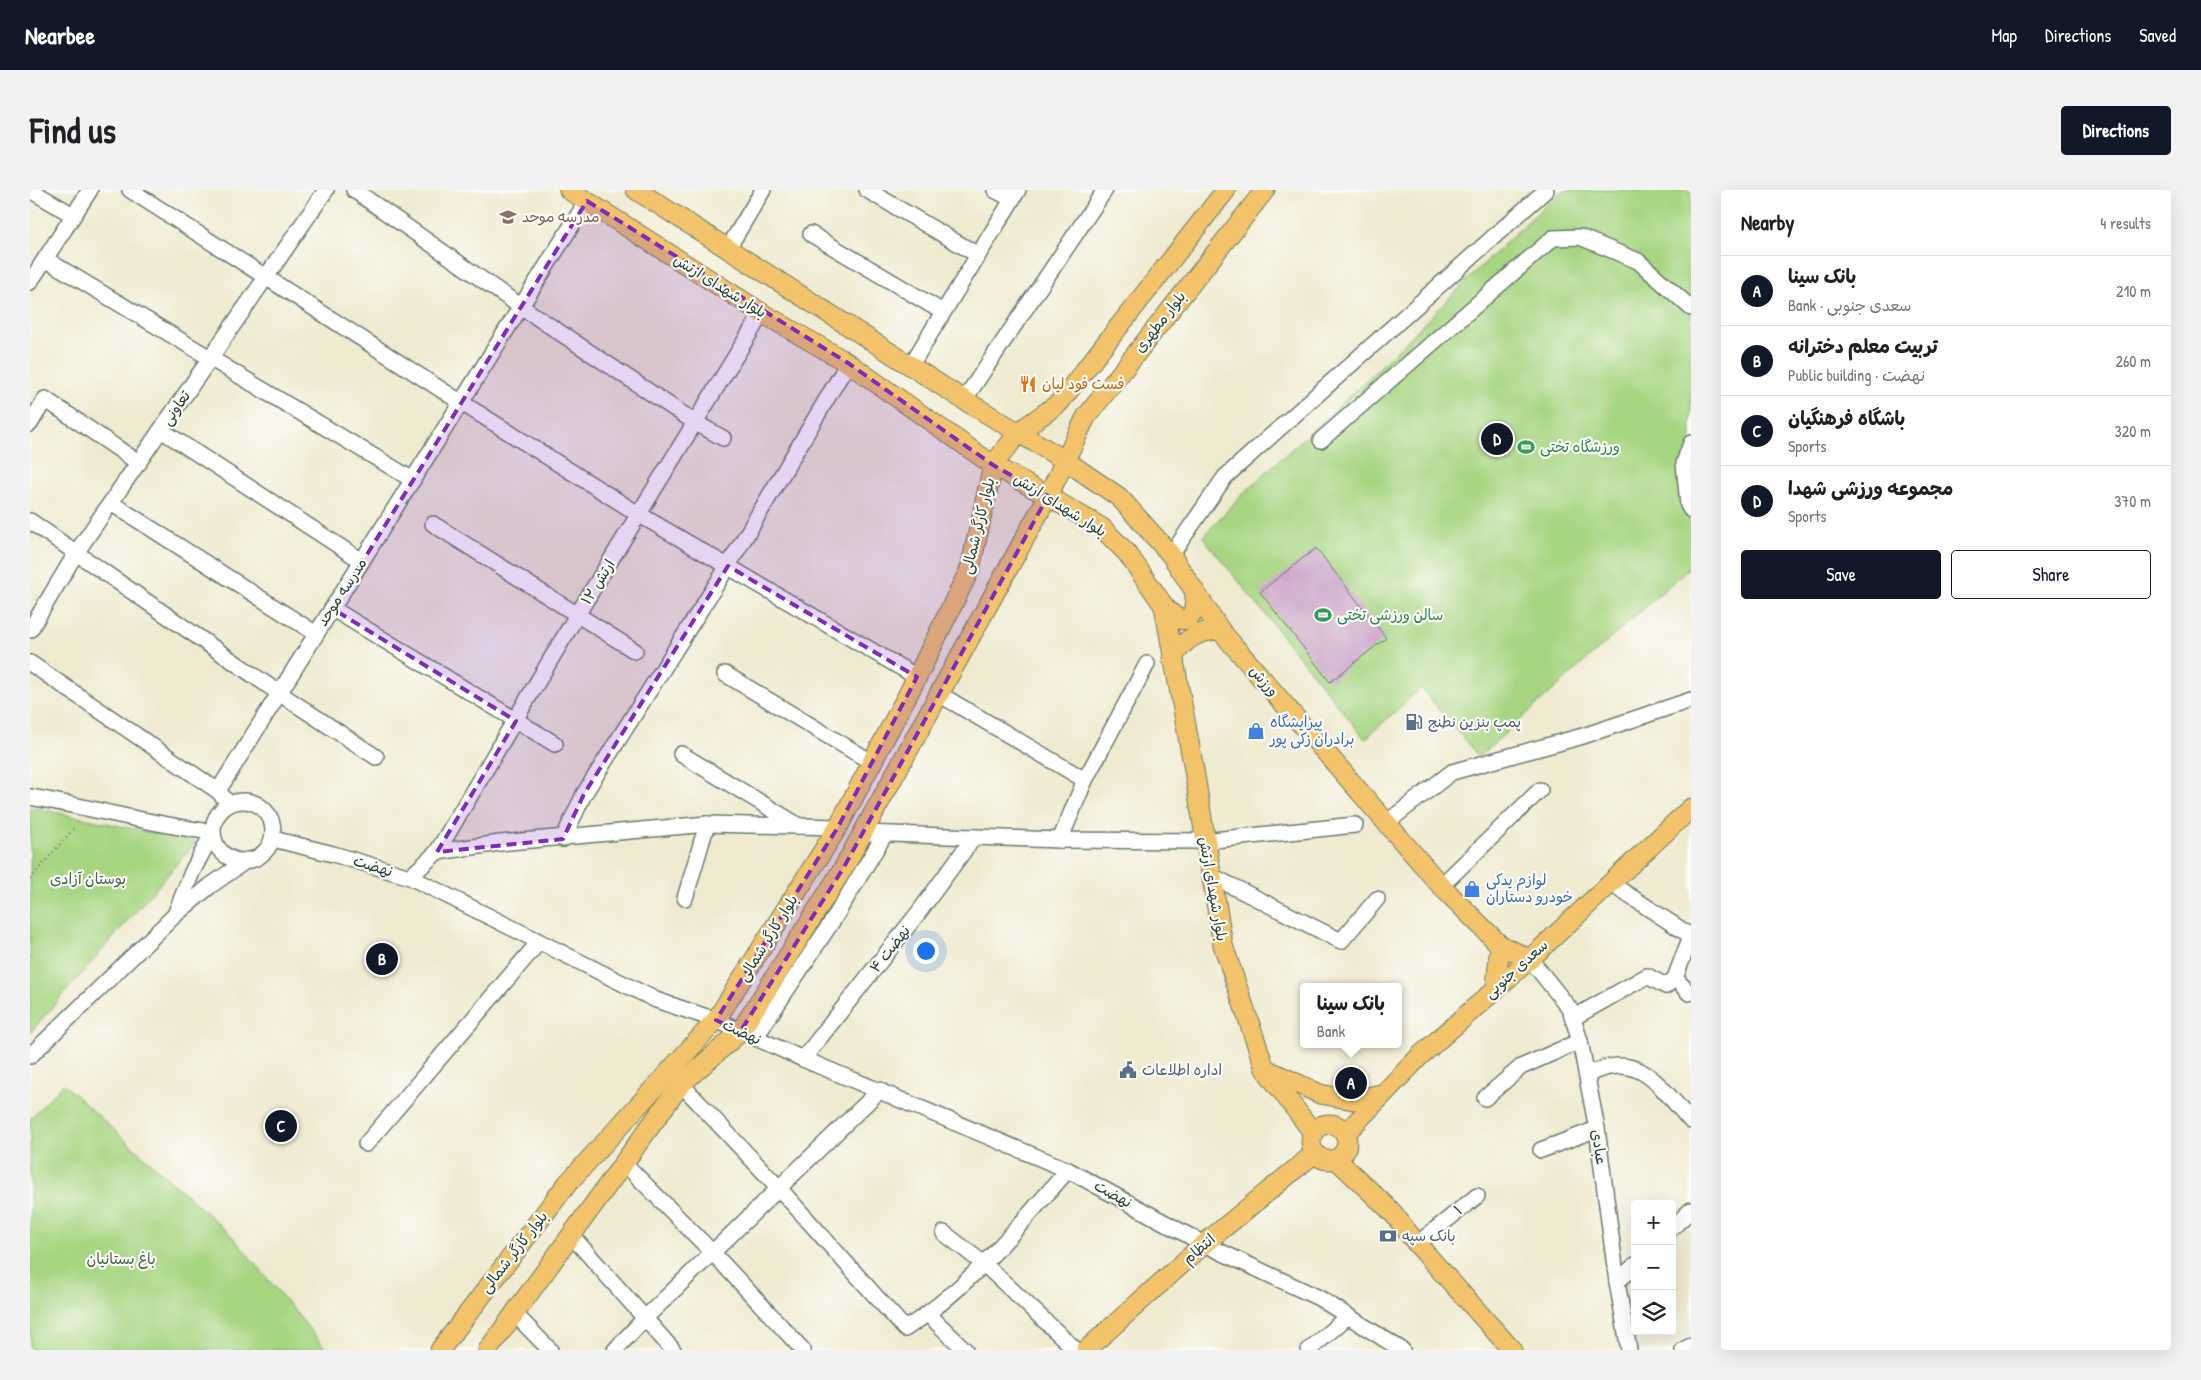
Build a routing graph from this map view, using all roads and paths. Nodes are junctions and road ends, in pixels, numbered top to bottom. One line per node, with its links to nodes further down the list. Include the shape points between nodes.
1 (30, 190): 17 (street)
2 (90, 190): 17 (street)
3 (130, 190): 22 (street)
4 (326, 190): 22 (street, تعاونی)
5 (354, 190): 24 (street)
6 (570, 190): 16 (main road, بلوار شهدای ارتش)
7 (636, 190): 19 (main road)
8 (763, 190): 19 (street)
9 (867, 190): 20 (street)
10 (995, 190): 15 (street)
11 (1105, 190): 31 (street)
12 (1226, 190): 36 (main road, بلوار مطهری, via 1059,403)
13 (1265, 190): 40 (main road, بلوار مطهری, via 1086,417)
14 (1546, 190): 51 (street, via 1225,477)
15 (1015, 195): 20 (street)
16 (587, 201): 24 (street, مدرسه موحد); 27 (main road, بلوار شهدای ارتش)
17 (74, 215): 21 (street)
18 (811, 234): 26 (street)
19 (727, 250): 30 (main road, via 740,255)
20 (978, 255): 26 (street)
21 (45, 259): 23 (street); 28 (street)
22 (266, 278): 28 (street, تعاونی); 32 (street)
23 (30, 282)
24 (520, 306): 32 (street, مدرسه موحد); 33 (street)
25 (1691, 308): 38 (street, via 1638,261 1580,236 1553,238)
26 (943, 312): 30 (street)
27 (762, 313): 29 (main road, بلوار شهدای ارتش); 33 (street, ارتش ۱۲)
28 (211, 358): 35 (street, تعاونی); 43 (street)
29 (848, 363): 42 (main road, بلوار شهدای ارتش); 53 (street)
30 (911, 365): 31 (main road)
31 (964, 400): 36 (main road)
32 (462, 403): 43 (street, مدرسه موحد); 47 (street)
33 (696, 423): 37 (street); 47 (street, ارتش ۱۲)
34 (30, 424): 41 (street, via 45,398)
35 (161, 430): 41 (street, تعاونی); 52 (street)
36 (1020, 432): 40 (main road, ورزش); 42 (main road, بلوار مطهری)
37 (722, 438)
38 (1321, 440)
39 (1691, 443): 46 (street, via 1684,463)
40 (1066, 461): 44 (main road, بلوار مطهری); 51 (main road, ورزش, via 1119,497)
41 (139, 463): 45 (street, تعاونی)
42 (993, 465): 44 (main road, بلوار شهدای ارتش); 66 (main road, بلوار کارگر شمالی, via 970,569)
43 (413, 480): 52 (street, مدرسه موحد)
44 (1048, 496): 55 (main road, بلوار شهدای ارتش, via 1101,527 1127,553); 68 (main road, بلوار کارگر شمالی)
45 (111, 503): 50 (street, تعاونی); 60 (street)
46 (1691, 510)
47 (640, 515): 53 (street); 57 (street, ارتش ۱۲)
48 (30, 521): 50 (street)
49 (432, 524): 57 (street)
50 (76, 553): 58 (street, تعاونی); 67 (street)
51 (1171, 555): 54 (main road, ورزش)
52 (362, 561): 56 (street, مدرسه موحد)
53 (728, 566): 66 (street); 92 (street, via 584,794)
54 (1195, 593): 55 (main road, via 1195,612 1186,620 1172,616); 59 (main road, ورزش)
55 (1164, 606): 62 (main road, بلوار شهدای ارتش)
56 (333, 609): 60 (street, مدرسه موحد); 70 (street)
57 (577, 615): 61 (street); 70 (street, ارتش ۱۲)
58 (30, 630)
59 (1220, 630): 62 (main road, via 1191,636); 81 (main road, ورزش)
60 (315, 633): 67 (street, مدرسه موحد)
61 (635, 651)
62 (1172, 659): 94 (main road, بلوار شهدای ارتش, via 1193,764)
63 (30, 663): 77 (street)
64 (1147, 664): 75 (street)
65 (724, 674): 74 (street)
66 (917, 677): 74 (main road, بلوار کارگر شمالی)
67 (279, 693): 73 (street); 77 (street, مدرسه موحد)
68 (939, 694): 75 (street); 88 (main road, بلوار کارگر شمالی)
69 (1691, 700): 81 (street, via 1583,736 1452,772)
70 (516, 721): 71 (street); 95 (street, ارتش ۱۲)
71 (555, 744)
72 (681, 754): 84 (street)
73 (376, 757)
74 (873, 763): 85 (main road, بلوار کارگر شمالی)
75 (1085, 780): 93 (street)
76 (1540, 790): 101 (street)
77 (218, 791): 79 (street)
78 (30, 796): 87 (street, via 181,829)
79 (229, 804): 87 (street, via 218,816); 91 (street, via 242,800 256,803 267,812 273,824)
80 (1691, 808): 100 (main road, سعدی جنوبی)
81 (1386, 823): 101 (main road, ورزش)
82 (707, 824): 84 (street); 92 (street); 102 (street)
83 (1355, 825): 94 (street)
84 (801, 826): 85 (street)
85 (838, 827): 113 (main road, بلوار کارگر شمالی)
86 (74, 828): 99 (path)
87 (213, 832): 96 (street, via 220,849 227,856); 104 (street)
88 (863, 833): 89 (street); 114 (main road, بلوار کارگر شمالی)
89 (885, 834): 90 (street); 114 (street, via 833,920)
90 (974, 837): 93 (street); 117 (street, نهضت ۴)
91 (273, 838): 96 (street, via 258,857); 98 (street, نهضت)
92 (563, 838): 95 (street)
93 (1060, 840): 94 (street)
94 (1204, 841): 97 (main road, بلوار شهدای ارتش)
95 (436, 852): 98 (street, ارتش ۱۲)
96 (247, 860): 104 (street)
97 (1210, 875): 103 (street, via 1341,941); 118 (main road, بلوار شهدای ارتش, via 1223,944)
98 (410, 877): 106 (street, نهضت)
99 (30, 879)
100 (1610, 883): 105 (street); 108 (main road, سعدی جنوبی)
101 (1441, 886): 107 (main road, ورزش)
102 (685, 898)
103 (1377, 899)
104 (175, 915): 116 (street)
105 (1691, 936): 109 (street)
106 (539, 942): 113 (street, نهضت, via 656,1000); 128 (street)
107 (1500, 945): 108 (main road, ورزش); 110 (main road)
108 (1530, 959): 110 (main road, سعدی جنوبی); 112 (street, عبادی, via 1570,1009)
109 (1675, 978): 111 (street); 112 (street, via 1666,986 1647,976)
110 (1496, 987): 122 (main road, سعدی جنوبی)
111 (1689, 993)
112 (1572, 1018): 115 (street, عبادی)
113 (716, 1020): 114 (street, نهضت); 152 (main road, بلوار کارگر شمالی, via 567,1184)
114 (747, 1035): 117 (street, نهضت); 120 (main road, بلوار کارگر شمالی)
115 (1580, 1041): 119 (street, عبادی); 123 (street, via 1521,1067)
116 (30, 1056)
117 (803, 1059): 121 (street, نهضت)
118 (1265, 1069): 122 (main road, via 1320,1094 1353,1100); 126 (main road, بلوار شهدای ارتش)
119 (1587, 1075): 124 (street, via 1603,1066 1623,1066 1649,1074); 125 (street, عبادی)
120 (681, 1084): 132 (main road, بلوار کارگر شمالی); 134 (street)
121 (880, 1090): 133 (street, نهضت); 134 (street)
122 (1381, 1094): 127 (main road, سعدی جنوبی)
123 (1485, 1098)
124 (1691, 1121)
125 (1597, 1129): 129 (street); 145 (street, عبادی)
126 (1314, 1134): 127 (main road, via 1330,1124); 130 (main road, via 1312,1146)
127 (1345, 1134): 131 (main road, via 1346,1148)
128 (366, 1144)
129 (1541, 1150)
130 (1315, 1153): 131 (main road, via 1324,1159); 140 (main road, انتظام)
131 (1336, 1159): 141 (main road, via 1392,1212)
132 (623, 1162): 139 (main road, بلوار کارگر شمالی); 142 (street)
133 (1068, 1170): 140 (street, نهضت); 143 (street)
134 (778, 1188): 142 (street); 147 (street, via 905,1329)
135 (1477, 1196): 141 (street, ۱)
136 (1691, 1210): 137 (street)
137 (1676, 1224)
138 (944, 1233): 143 (street)
139 (572, 1236): 146 (main road, بلوار کارگر شمالی); 149 (street)
140 (1204, 1244): 148 (street, نهضت, via 1319,1298); 160 (main road, انتظام)
141 (1417, 1244): 151 (main road)
142 (712, 1252): 149 (street); 157 (street)
143 (984, 1264): 147 (street); 159 (street)
144 (1631, 1269): 145 (street)
145 (1617, 1282): 163 (street, عبادی)
146 (514, 1313): 153 (main road, بلوار کارگر شمالی); 154 (street)
147 (928, 1314): 158 (street)
148 (1348, 1316): 161 (street); 162 (street, نهضت)
149 (644, 1319): 155 (street); 156 (street)
150 (1691, 1346): 164 (street)
151 (1508, 1349)
152 (440, 1350)
153 (488, 1350)
154 (550, 1350)
155 (615, 1350)
156 (673, 1350)
157 (803, 1350)
158 (965, 1350)
159 (1076, 1350)
160 (1086, 1350)
161 (1309, 1350)
162 (1402, 1350)
163 (1629, 1350)
164 (1682, 1350)

